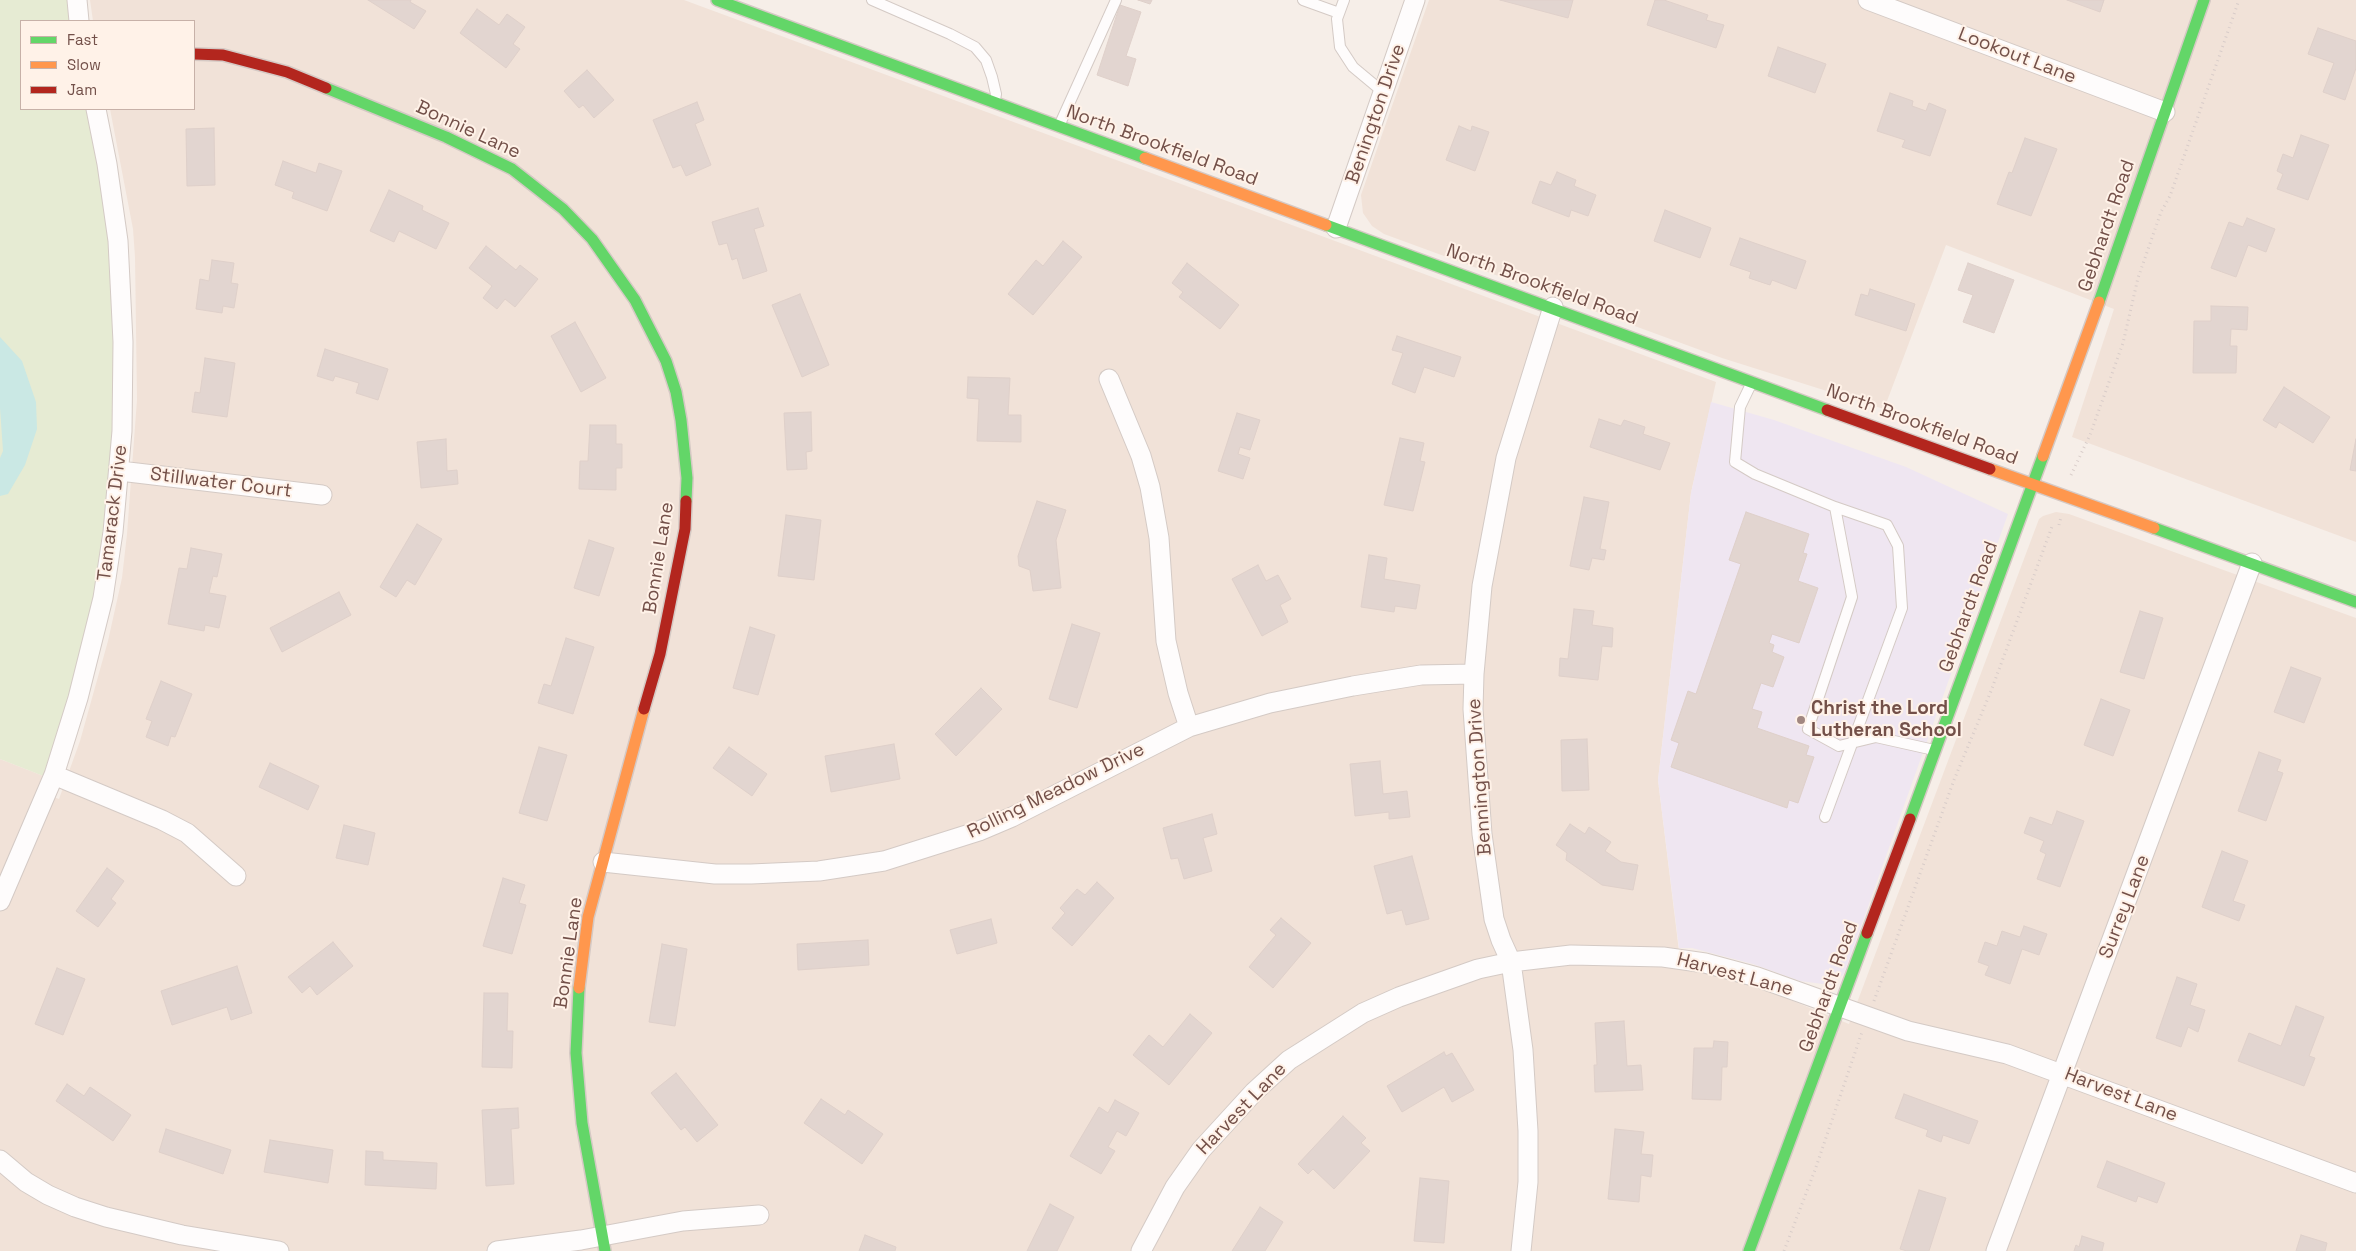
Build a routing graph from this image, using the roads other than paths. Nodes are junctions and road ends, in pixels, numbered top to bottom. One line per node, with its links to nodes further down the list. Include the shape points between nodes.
1 (77, 0): 11 (street)
2 (716, 0): 14 (street, North Brookfield Road)
3 (872, 0): 14 (lane, via 974,47 986,60 996,94)
4 (1116, 0): 17 (lane)
5 (1303, 0): 10 (lane)
6 (1344, 0): 10 (lane)
7 (1415, 0): 13 (street, Benington Drive)
8 (1868, 0): 16 (street, Lookout Lane)
9 (2204, 0): 16 (street, Gebhardt Road)
10 (1339, 12): 13 (lane, via 1340,47 1353,67)
11 (79, 20)
12 (195, 54): 34 (street, Bonnie Lane, via 223,55 287,72 446,137 512,169 563,209 592,239 616,269 652,331 671,376 681,420 687,478 685,529 660,654)
13 (1383, 92): 18 (street, Benington Drive)
14 (994, 103): 17 (street, North Brookfield Road)
15 (96, 110): 22 (street, Tamarack Drive, via 118,242 123,342)
16 (2165, 112): 23 (street, Gebhardt Road)
17 (1059, 126): 18 (street, North Brookfield Road)
18 (1336, 228): 19 (street, North Brookfield Road)
19 (1553, 307): 21 (street, North Brookfield Road); 28 (street, Bennington Drive, via 1506,458 1482,586)
20 (1108, 379): 29 (street, via 1141,456 1150,487 1159,538 1166,641)
21 (1752, 382): 23 (street, North Brookfield Road); 25 (lane, via 1740,407 1735,462 1755,474)
22 (120, 471): 24 (street, Stillwater Court); 32 (street, Tamarack Drive, via 103,598 78,698)
23 (2033, 484): 26 (street, North Brookfield Road); 31 (street, Gebhardt Road)
24 (322, 495)
25 (1835, 507): 30 (lane, via 1852,597 1808,729 1839,746); 30 (lane, via 1887,526 1898,546 1902,608)
26 (2252, 563): 27 (street, North Brookfield Road); 39 (street, Surrey Lane)
27 (2356, 602)
28 (1474, 674): 29 (street, Rolling Meadow Drive, via 1421,675 1353,686 1270,704); 37 (street, Bennington Drive, via 1473,709 1482,834 1494,919)
29 (1189, 727): 34 (street, Rolling Meadow Drive, via 979,831 884,861 819,871 751,874 715,874)
30 (1853, 742): 31 (lane, via 1876,737); 33 (lane)
31 (1935, 750): 38 (street, Gebhardt Road)
32 (54, 775): 35 (street, via 187,833); 36 (street, Tamarack Drive)
33 (1825, 817)
34 (603, 862): 43 (street, Bonnie Lane, via 588,917 580,976 576,1052 582,1123)
35 (236, 876)
36 (0, 901)
37 (1511, 962): 38 (street, Harvest Lane, via 1571,955 1663,957 1705,963 1757,977); 46 (street, Harvest Lane, via 1478,969 1398,997 1363,1013 1289,1060 1254,1092 1201,1150 1175,1186); 47 (street, Bennington Drive, via 1523,1050 1528,1131 1528,1182)
38 (1841, 1007): 39 (street, Harvest Lane, via 1908,1031 2007,1054); 48 (street, Gebhardt Road)
39 (2062, 1073): 41 (street, Harvest Lane); 49 (street, Surrey Lane)
40 (0, 1160): 44 (street, via 26,1182 75,1207 182,1235)
41 (2356, 1182)
42 (759, 1215): 43 (street, via 683,1221)
43 (604, 1243): 45 (street)
44 (279, 1251)
45 (497, 1251)
46 (1140, 1251)
47 (1521, 1251)
48 (1749, 1251)
49 (1996, 1251)

